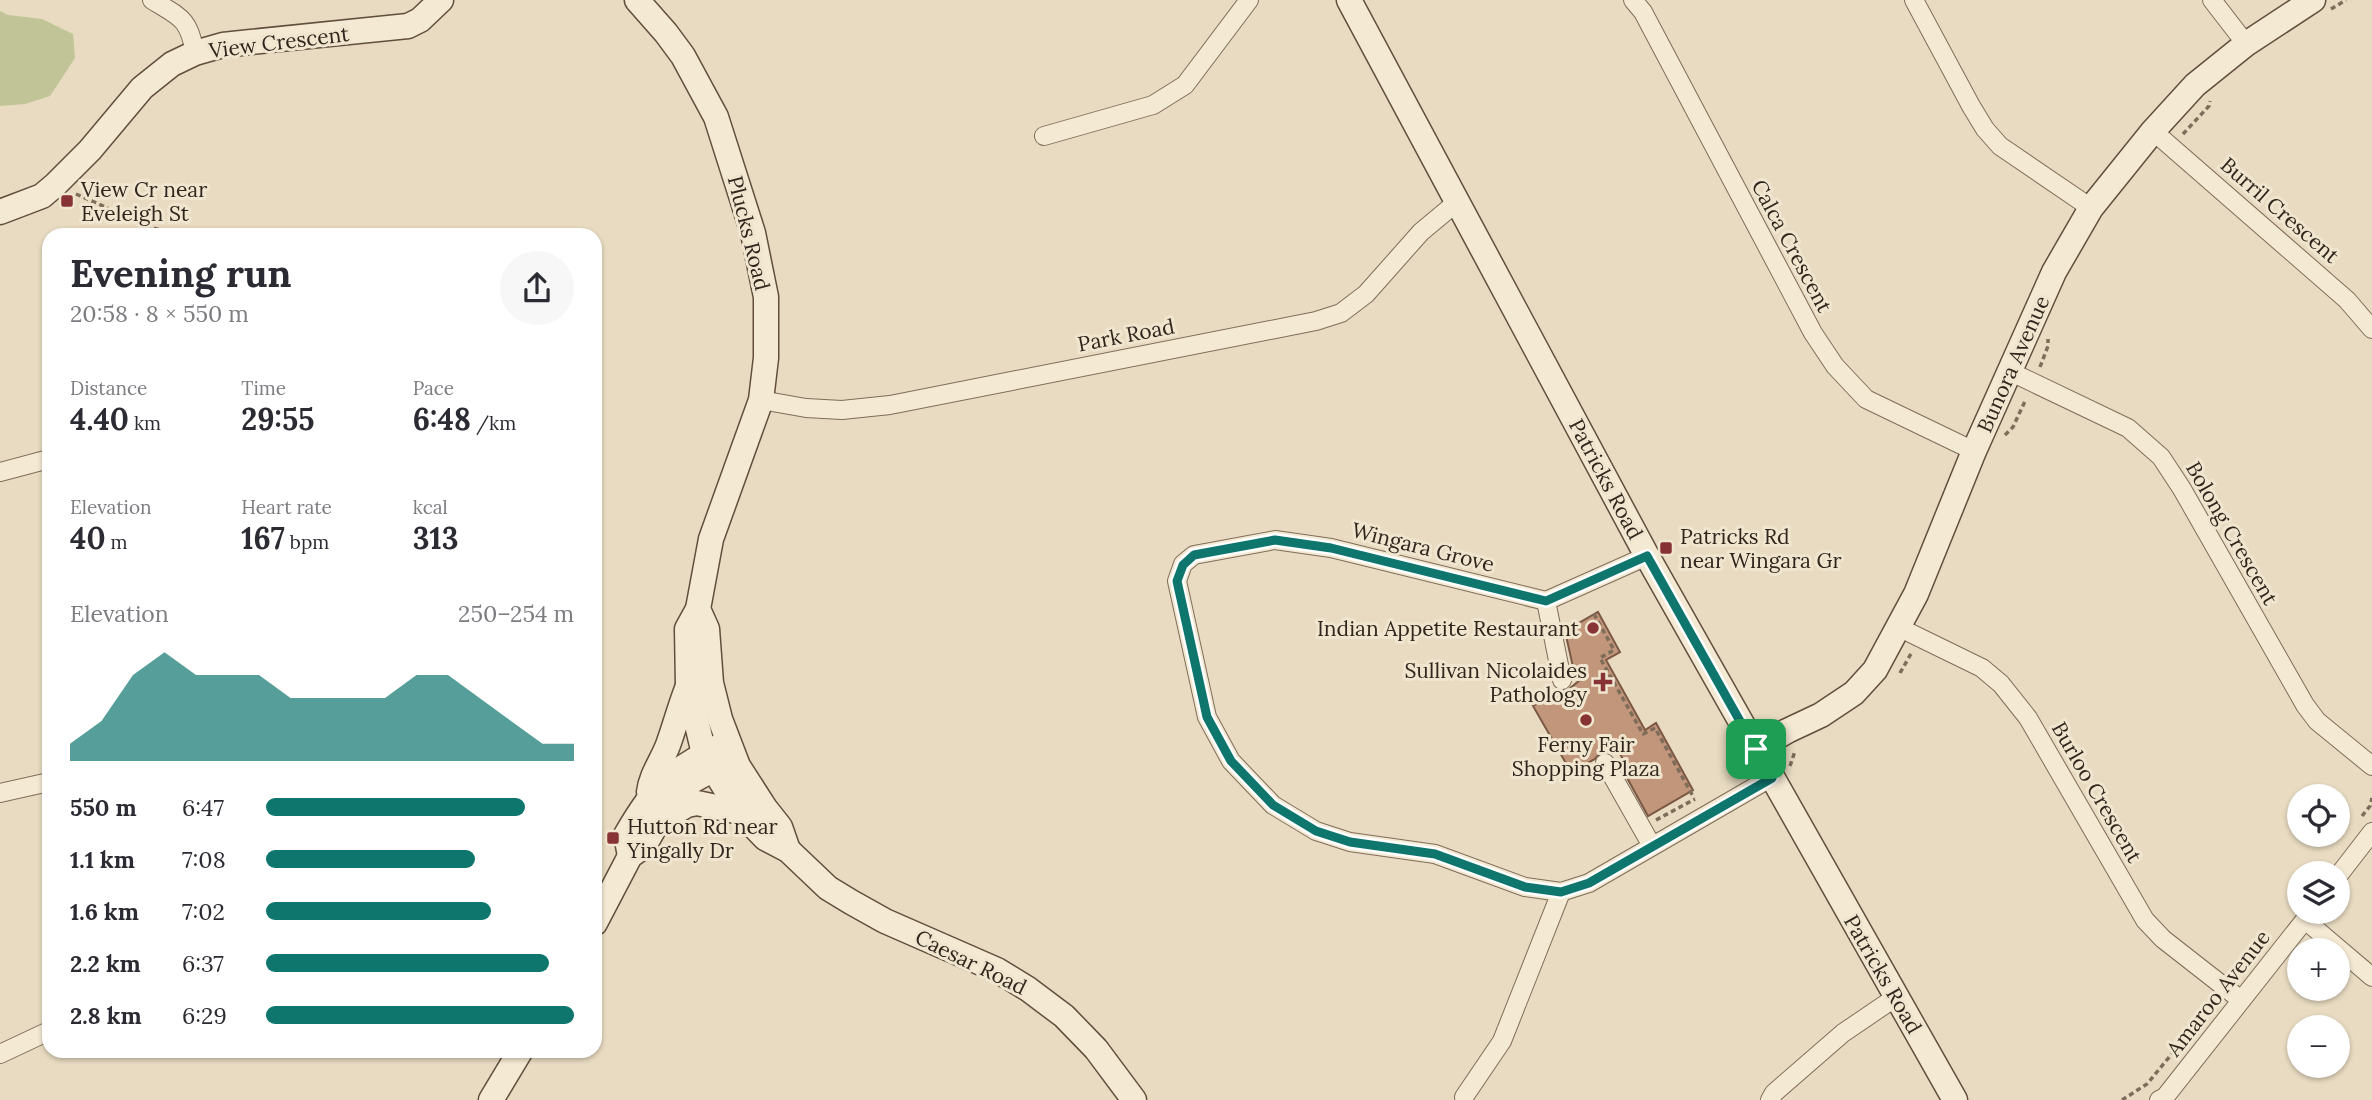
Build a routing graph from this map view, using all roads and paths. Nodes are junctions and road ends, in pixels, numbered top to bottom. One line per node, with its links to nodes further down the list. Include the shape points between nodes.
1 (152, 0): 11 (street, via 184,20)
2 (441, 0): 11 (street, View Crescent, via 408,26 242,43)
3 (637, 0): 23 (street, Plucks Road, via 698,81 716,117 745,203 766,297)
4 (1249, 0): 13 (street, via 1185,85 1153,105)
5 (1349, 0): 15 (street, Patricks Road)
6 (1633, 0): 24 (street, Calca Crescent, via 1835,366 1866,399)
7 (1914, 0): 16 (street, via 1985,129 2000,146)
8 (2213, 0): 10 (street)
9 (2313, 0): 10 (street, Bunora Avenue)
10 (2246, 44): 12 (street, Bunora Avenue, via 2195,85)
11 (195, 53): 14 (street, View Crescent, via 172,64 142,89)
12 (2153, 131): 16 (street, Bunora Avenue); 19 (street, Burril Crescent, via 2347,300)
13 (1044, 136)
14 (55, 185): 17 (street, View Crescent, via 41,196); 18 (path)
15 (1457, 202): 23 (street, Park Road, via 1421,232 1366,294 1341,313 1316,321 890,405 842,411); 27 (street, Patricks Road)
16 (2091, 208): 22 (street, Bunora Avenue, via 2054,272)
17 (0, 212)
18 (153, 228)
19 (2372, 329)
20 (2049, 330): 21 (path)
21 (2040, 366)
22 (2011, 372): 24 (street, Bunora Avenue); 38 (street, Bolong Crescent, via 2128,428 2161,457 2305,705 2317,721)
23 (761, 400): 29 (street, Plucks Road, via 711,539)
24 (1974, 451): 31 (street, Bunora Avenue)
25 (42, 461): 26 (street)
26 (0, 472)
27 (1647, 556): 28 (street); 34 (street, Patricks Road)
28 (1546, 601): 32 (street); 51 (street, Wingara Grove, via 1331,548 1275,540 1194,555 1183,565 1177,581 1207,717 1231,761 1273,805 1316,831 1350,842 1435,854 1525,887)
29 (698, 609): 33 (street, Plucks Road, via 687,629); 35 (street, Plucks Road, via 707,629 710,683)
30 (1594, 614): 42 (path, via 1614,650 1600,658 1643,734 1655,728)
31 (1898, 627): 34 (street, Bunora Avenue, via 1875,670 1854,693); 57 (street, Burloo Crescent, via 1982,668 2001,684 2028,719 2145,920)
32 (1562, 680)
33 (688, 687): 36 (street, Plucks Road); 43 (street, via 650,782)
34 (1756, 749): 39 (street, Patricks Road)
35 (732, 750): 36 (street); 48 (street, Caesar Road, via 780,827)
36 (708, 762): 43 (street, via 688,763); 44 (street, Caesar Road); 45 (street)
37 (1605, 762): 47 (street)
38 (2372, 766)
39 (1772, 778): 47 (street); 56 (street, Patricks Road)
40 (42, 784): 41 (street)
41 (0, 793)
42 (1694, 798)
43 (648, 799): 49 (street, via 626,835)
44 (740, 812): 45 (street, via 687,805); 48 (street, Caesar Road, via 765,838)
45 (656, 824): 49 (street, via 644,846)
46 (2372, 832): 50 (street)
47 (1652, 846): 51 (street, via 1589,883)
48 (788, 850): 65 (street, Caesar Road, via 851,902 1028,989 1064,1016 1096,1049)
49 (629, 856): 52 (street)
50 (2350, 861)
51 (1561, 892): 62 (street, via 1502,1041)
52 (602, 909)
53 (2302, 924): 57 (street, Amaroo Avenue)
54 (2316, 924): 55 (street)
55 (2372, 977)
56 (1896, 997): 66 (street, via 1843,1032); 67 (street, Patricks Road)
57 (2241, 1000): 63 (street, Amaroo Avenue)
58 (2213, 1004): 68 (path, via 2147,1084)
59 (42, 1034): 60 (street)
60 (0, 1054)
61 (517, 1058): 64 (street)
62 (1464, 1097)
63 (2164, 1099)
64 (491, 1100)
65 (1134, 1100)
66 (1770, 1100)
67 (1955, 1100)
68 (2122, 1100)

